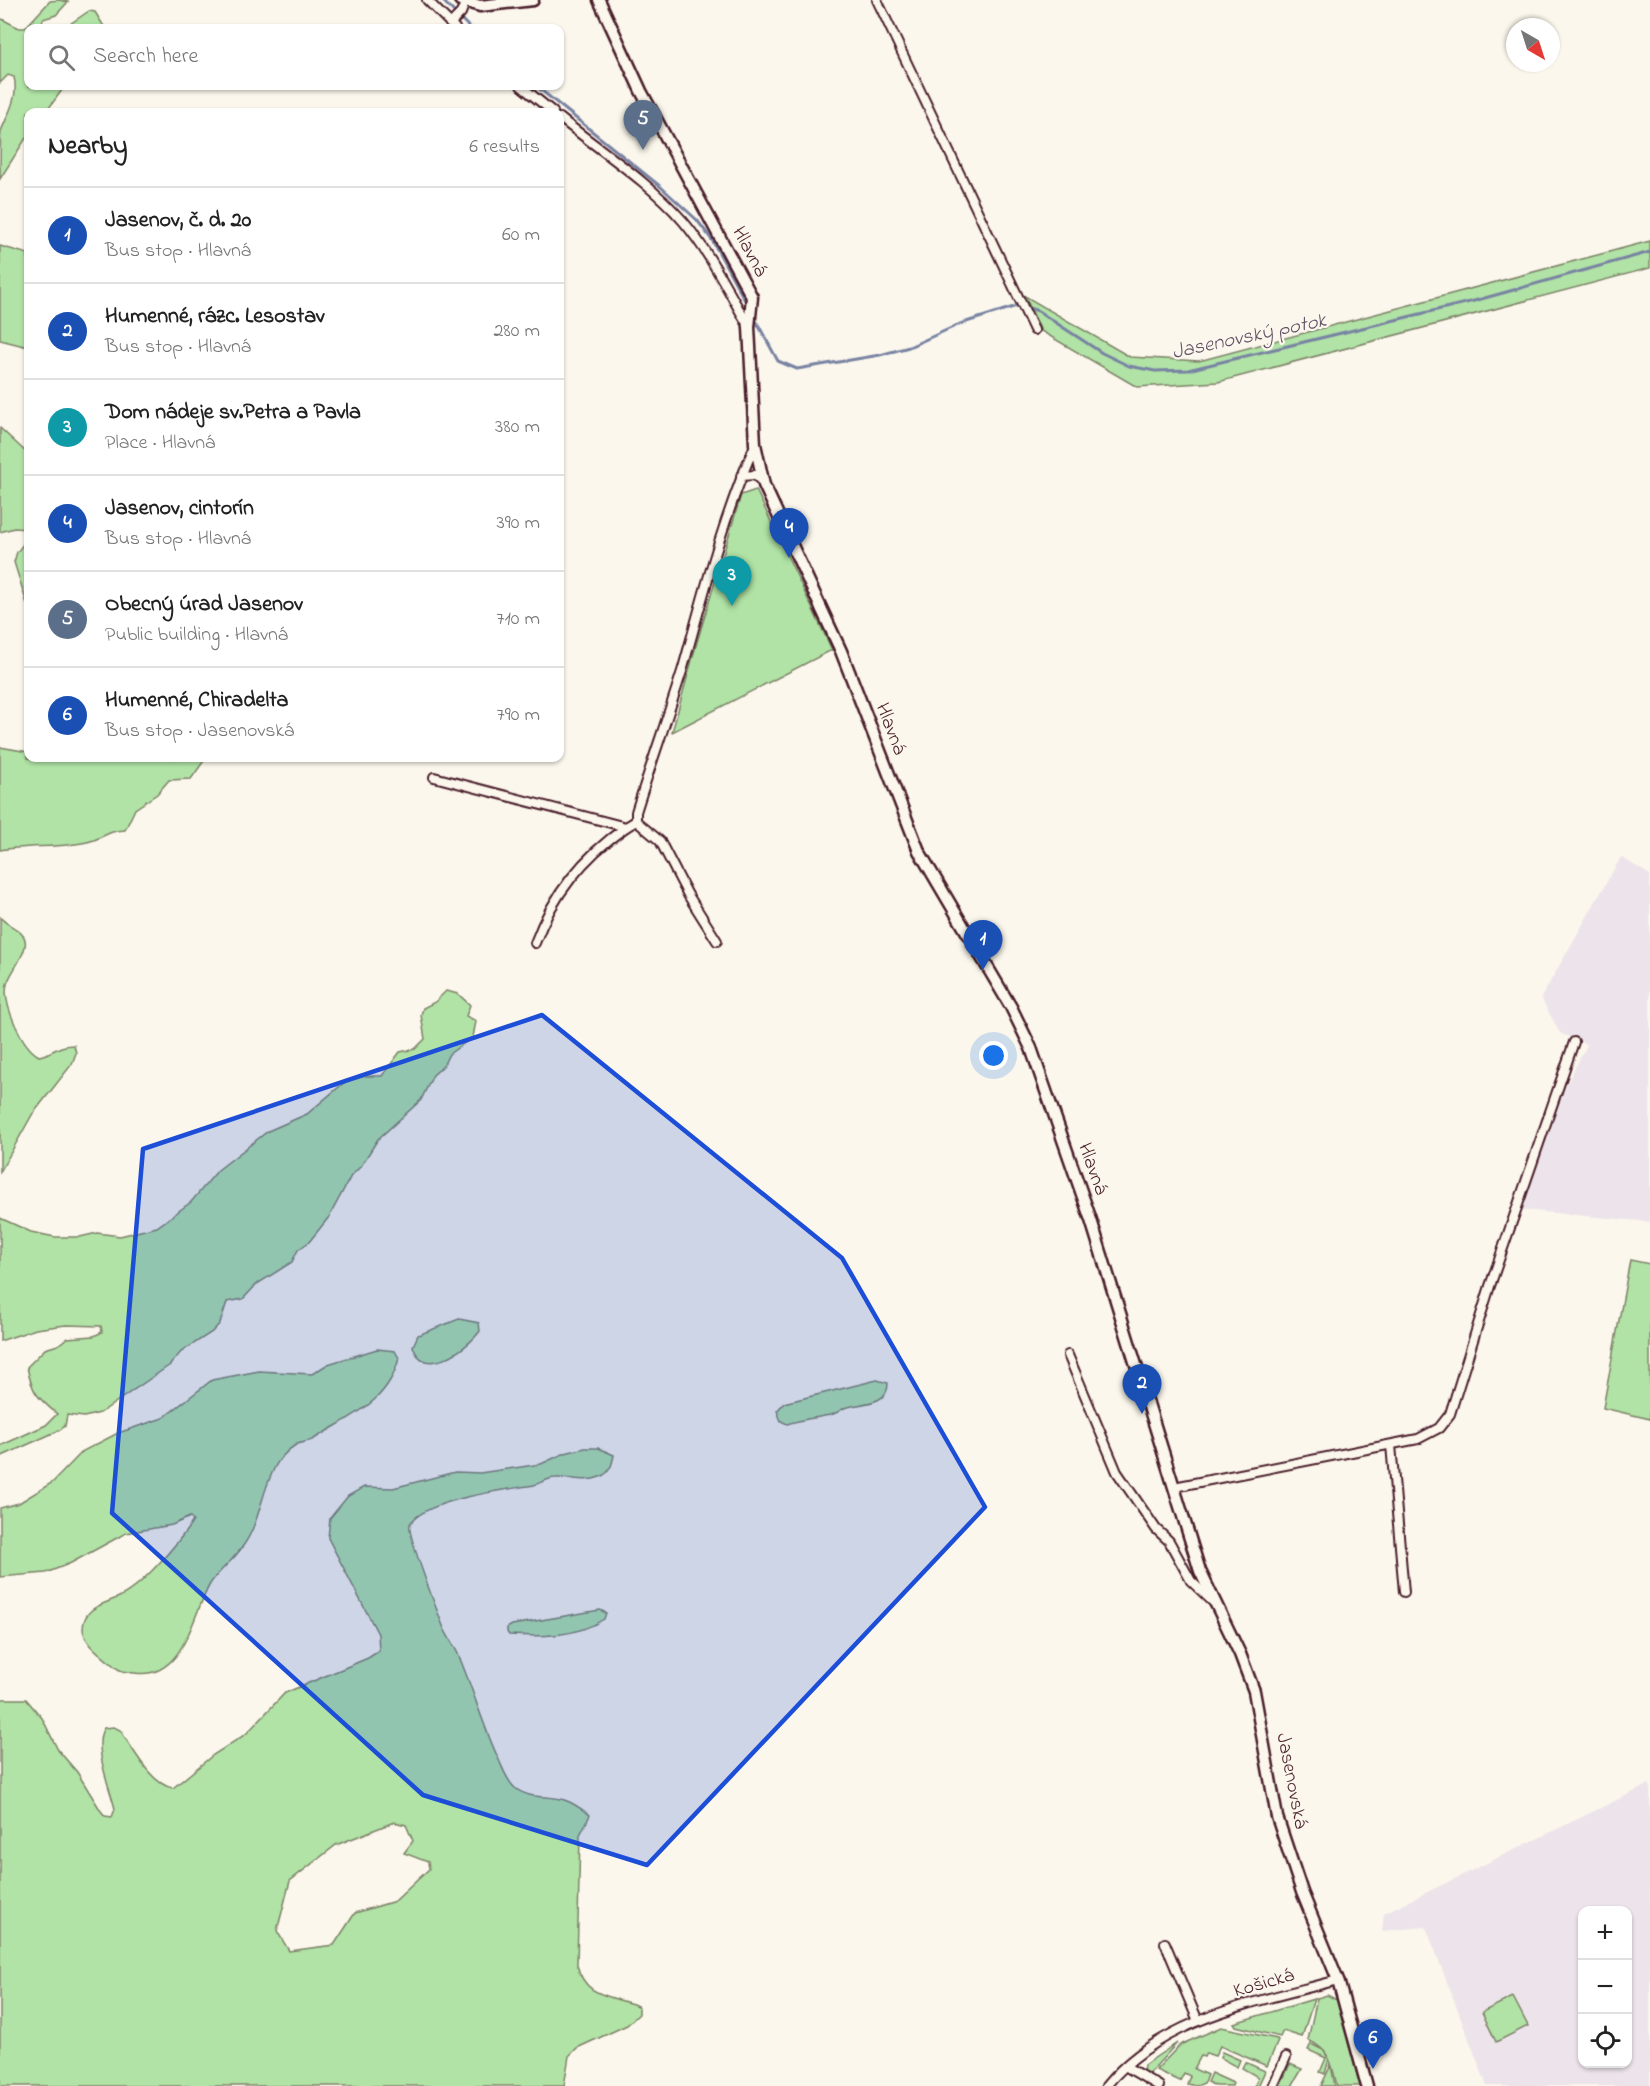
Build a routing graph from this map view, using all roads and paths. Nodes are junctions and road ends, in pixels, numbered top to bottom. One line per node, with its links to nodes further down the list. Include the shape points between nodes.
1 (427, 0): 6 (street)
2 (533, 0): 5 (street)
3 (599, 0): 10 (street, Hlavná, via 641,91 748,285 752,301)
4 (877, 0): 11 (street)
5 (462, 5): 6 (street)
6 (453, 24)
7 (526, 90): 8 (street)
8 (548, 108)
9 (564, 121): 10 (street, via 647,186 684,222)
10 (749, 323): 12 (street, Hlavná)
11 (1034, 330)
12 (755, 444): 13 (street); 14 (street, Hlavná)
13 (741, 476): 14 (street, via 755,475); 16 (street)
14 (764, 485): 23 (street, Hlavná, via 841,651 919,851 1031,1048 1098,1241)
15 (434, 777): 17 (street)
16 (636, 821): 17 (street); 18 (street, via 660,841)
17 (626, 827): 19 (street, via 598,846 568,880 545,916)
18 (717, 941)
19 (535, 943)
20 (1574, 1042): 22 (street, via 1450,1414 1439,1428 1418,1440)
21 (1068, 1355): 26 (street, via 1117,1472 1156,1529 1169,1541 1191,1581)
22 (1391, 1445): 24 (street); 25 (street)
23 (1169, 1472): 24 (street, Jasenovská)
24 (1174, 1486): 26 (street, Jasenovská, via 1200,1571)
25 (1404, 1592)
26 (1215, 1604): 28 (street, Jasenovská, via 1249,1675 1280,1828)
27 (1165, 1943): 29 (street)
28 (1338, 1980): 29 (street, Košická); 35 (street, Jasenovská)
29 (1198, 2021): 31 (street, Košická)
30 (1286, 2057): 34 (street)
31 (1125, 2066): 32 (street, Košická); 33 (street)
32 (1106, 2086)
33 (1159, 2086)
34 (1273, 2086)
35 (1367, 2086)

